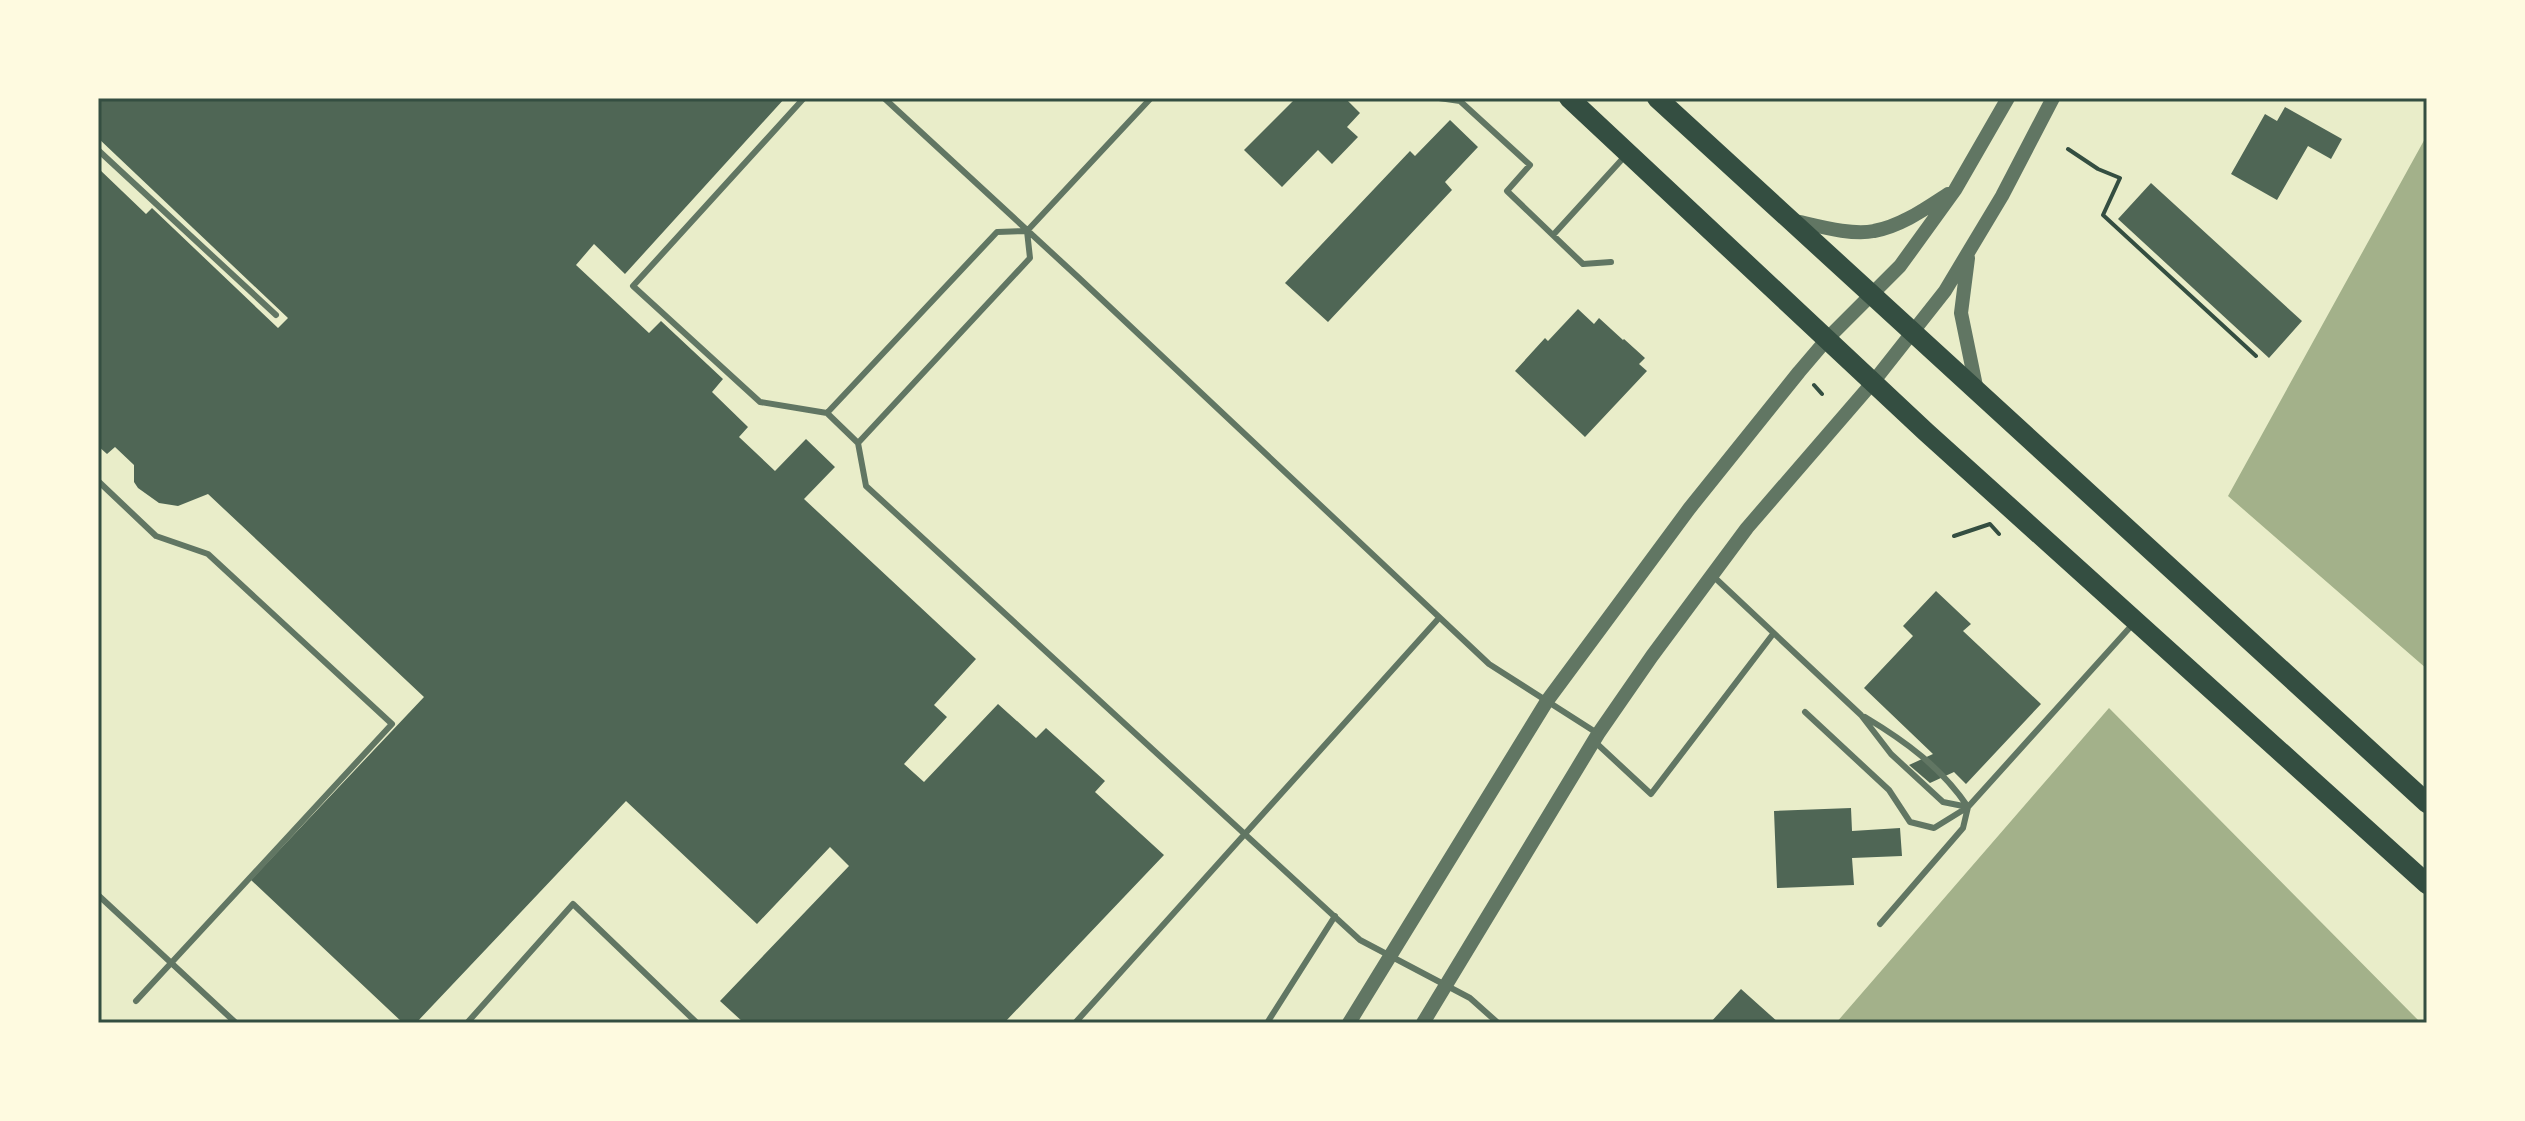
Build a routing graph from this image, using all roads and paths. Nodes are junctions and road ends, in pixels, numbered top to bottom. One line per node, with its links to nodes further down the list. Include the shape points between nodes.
1 (804, 98): 27 (lane, via 633,286 760,402)
2 (884, 98): 14 (lane)
3 (1151, 98): 14 (lane)
4 (1439, 98): 15 (lane, via 1460,101 1530,165 1507,191)
5 (1569, 98): 11 (main road)
6 (1657, 98): 13 (main road)
7 (2008, 98): 12 (street)
8 (2053, 98): 16 (street)
9 (2068, 149): 22 (path, via 2120,178 2103,215)
10 (98, 150): 19 (lane)
11 (1628, 153): 15 (lane); 21 (main road)
12 (1955, 190): 13 (street, via 1906,220 1872,232); 18 (street, via 1900,266)
13 (1790, 220): 18 (main road)
14 (1027, 231): 27 (lane, via 997,232); 28 (lane, via 1030,258); 33 (lane)
15 (1554, 234): 17 (lane, via 1583,264)
16 (1969, 254): 20 (street); 25 (street, via 1961,313)
17 (1611, 262)
18 (1871, 294): 20 (main road); 21 (street)
19 (276, 315)
20 (1912, 332): 23 (street); 25 (main road)
21 (1828, 338): 23 (main road); 36 (street, via 1689,509)
22 (2256, 356)
23 (1874, 381): 32 (street); 34 (main road)
24 (1814, 385): 26 (path)
25 (1978, 392): 40 (main road)
26 (1822, 394)
27 (827, 413): 28 (lane)
28 (858, 443): 42 (lane, via 866,486)
29 (98, 481): 48 (lane, via 156,536 208,554 392,724)
30 (1999, 534): 31 (path, via 1990,524)
31 (1954, 536)
32 (1712, 575): 35 (lane); 39 (street)
33 (1439, 618): 36 (lane, via 1489,664); 42 (lane)
34 (2136, 621): 41 (lane); 43 (main road)
35 (1773, 634): 38 (lane); 39 (lane, via 1651,794)
36 (1547, 701): 39 (lane); 47 (street)
37 (1805, 712): 41 (lane, via 1889,790 1910,822 1934,828)
38 (1861, 715): 41 (lane, via 1904,740); 41 (lane, via 1891,754 1943,802)
39 (1596, 737): 49 (street)
40 (2427, 803)
41 (1968, 807): 46 (lane, via 1963,828)
42 (1245, 833): 45 (lane); 54 (lane)
43 (2427, 884)
44 (98, 895): 48 (lane)
45 (1335, 916): 47 (lane, via 1360,940); 55 (lane)
46 (1880, 924)
47 (1390, 956): 49 (lane); 56 (street)
48 (172, 963): 50 (lane); 51 (lane)
49 (1446, 987): 57 (street); 58 (lane, via 1470,998)
50 (136, 1001)
51 (236, 1023)
52 (467, 1023): 53 (lane, via 573,904)
53 (697, 1023)
54 (1075, 1023)
55 (1267, 1023)
56 (1349, 1023)
57 (1423, 1023)
58 (1498, 1023)

